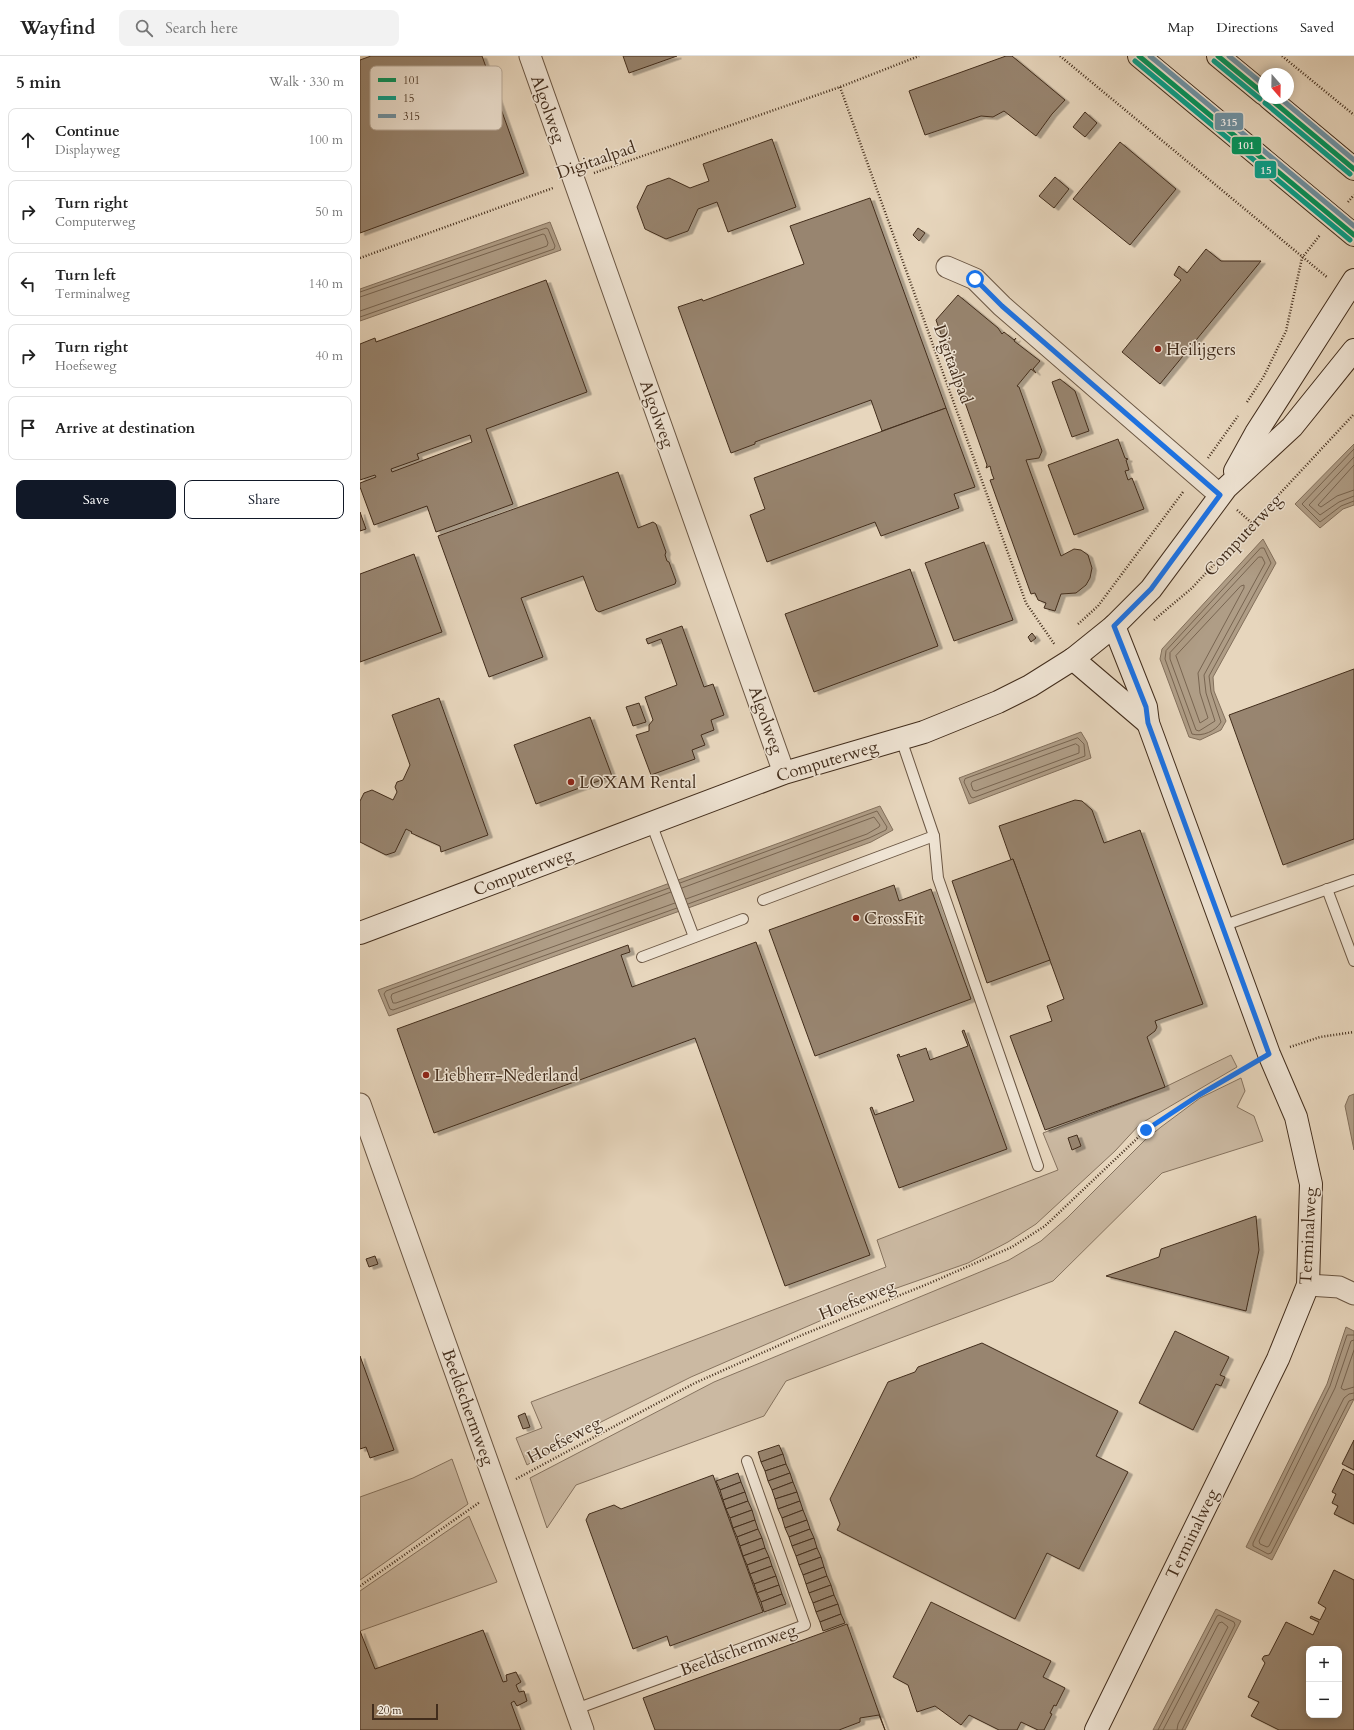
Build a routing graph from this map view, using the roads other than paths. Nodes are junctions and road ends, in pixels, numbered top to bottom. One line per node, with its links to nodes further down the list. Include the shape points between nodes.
1 (530, 56): 16 (street, Algolweg)
2 (1139, 56): 7 (main road)
3 (1218, 56): 4 (main road)
4 (1258, 89)
5 (1276, 104): 6 (main road)
6 (1354, 169)
7 (1354, 235)
8 (948, 267): 11 (street, via 975,279 1002,306)
9 (1354, 280): 11 (street, Computerweg, via 1256,433)
10 (1354, 350): 11 (street, Computerweg, via 1292,427)
11 (1223, 492): 12 (street, Computerweg, via 1151,589)
12 (1114, 626): 13 (street, Computerweg); 14 (street, Terminalweg, via 1146,707)
13 (1073, 659): 14 (street, Terminalweg); 15 (street, Computerweg, via 1030,686 998,702)
14 (1148, 723): 23 (street, Terminalweg)
15 (901, 739): 16 (street, Computerweg); 18 (lane)
16 (784, 773): 17 (street, Computerweg)
17 (651, 823): 24 (street, Computerweg); 25 (lane)
18 (934, 836): 21 (lane); 29 (lane, via 938,878)
19 (1354, 880): 20 (lane)
20 (1327, 889): 23 (lane); 27 (lane)
21 (763, 900)
22 (743, 919): 25 (lane)
23 (1222, 926): 30 (street, Terminalweg, via 1269,1054 1296,1117 1312,1184)
24 (360, 933)
25 (694, 937): 26 (lane)
26 (642, 957)
27 (1354, 961)
28 (360, 1104): 33 (street, Beeldschermweg)
29 (1038, 1166)
30 (1308, 1285): 31 (street, via 1339,1287); 35 (street, Terminalweg, via 1278,1360)
31 (1354, 1294)
32 (747, 1461): 33 (lane, Beeldschermweg, via 805,1626)
33 (576, 1709): 34 (street, Beeldschermweg)
34 (583, 1730)
35 (1096, 1730)

